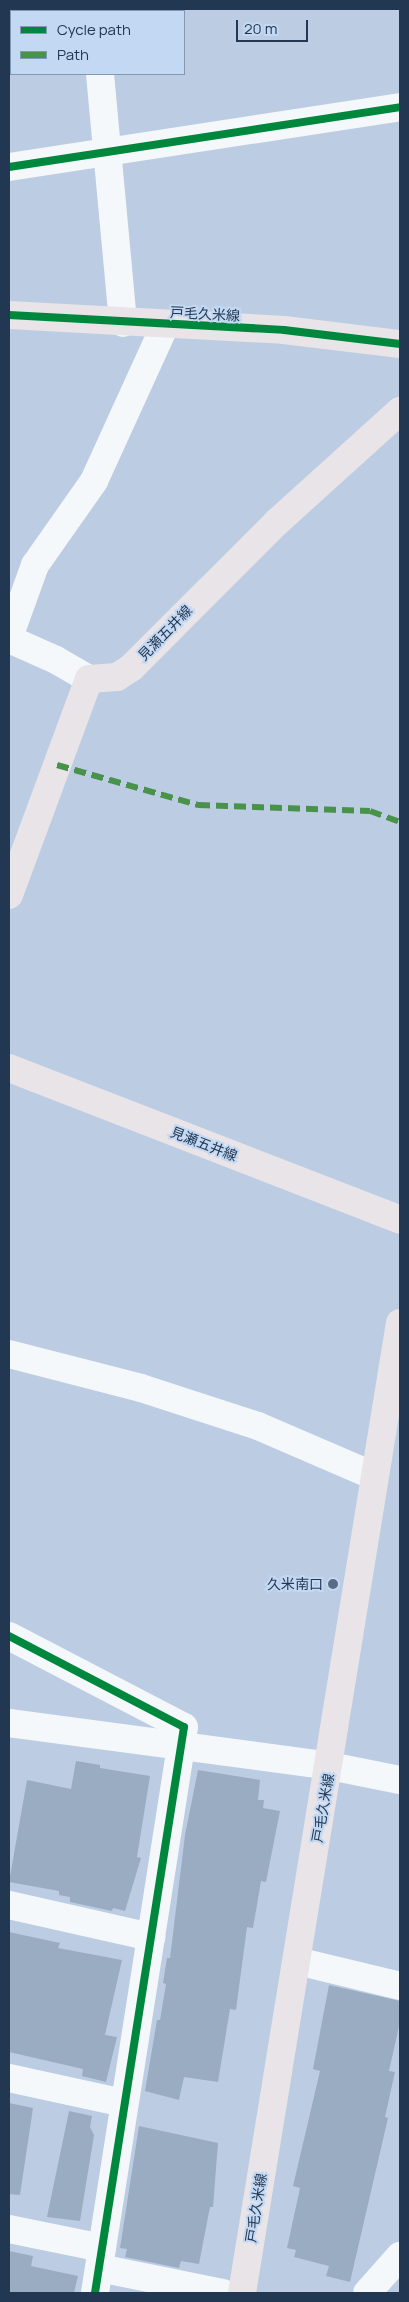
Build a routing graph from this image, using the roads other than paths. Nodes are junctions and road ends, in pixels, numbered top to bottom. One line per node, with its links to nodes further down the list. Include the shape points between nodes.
1 (100, 75): 3 (street)
2 (400, 107): 3 (street)
3 (107, 152): 4 (street); 6 (street)
4 (9, 167)
5 (9, 315): 6 (main road, 戸毛久米線)
6 (123, 323): 7 (main road, 戸毛久米線)
7 (165, 325): 8 (main road, 戸毛久米線, via 284,330); 10 (street, via 94,481 35,565)
8 (400, 344)
9 (400, 410): 11 (main road, 見瀬五井線, via 277,522 131,668 117,677)
10 (9, 638): 11 (street)
11 (89, 679): 12 (main road)
12 (9, 896)
13 (9, 1068): 14 (main road, 見瀬五井線)
14 (400, 1220)
15 (400, 1322): 17 (main road, 戸毛久米線)
16 (9, 1354): 17 (street, via 141,1388 258,1426)
17 (374, 1476): 21 (main road, 戸毛久米線)
18 (9, 1636): 20 (street, via 184,1727)
19 (9, 1723): 20 (street)
20 (182, 1746): 21 (street); 24 (street)
21 (330, 1766): 22 (street); 25 (main road, 戸毛久米線)
22 (400, 1780)
23 (9, 1905): 24 (street)
24 (151, 1937): 28 (street)
25 (297, 1961): 26 (street); 34 (main road, 戸毛久米線)
26 (400, 1986)
27 (9, 2078): 28 (street)
28 (124, 2103): 32 (street)
29 (9, 2229): 32 (street)
30 (400, 2233): 31 (street)
31 (398, 2257): 35 (street)
32 (99, 2270): 33 (street)
33 (223, 2293)
34 (242, 2293)
35 (367, 2293)

